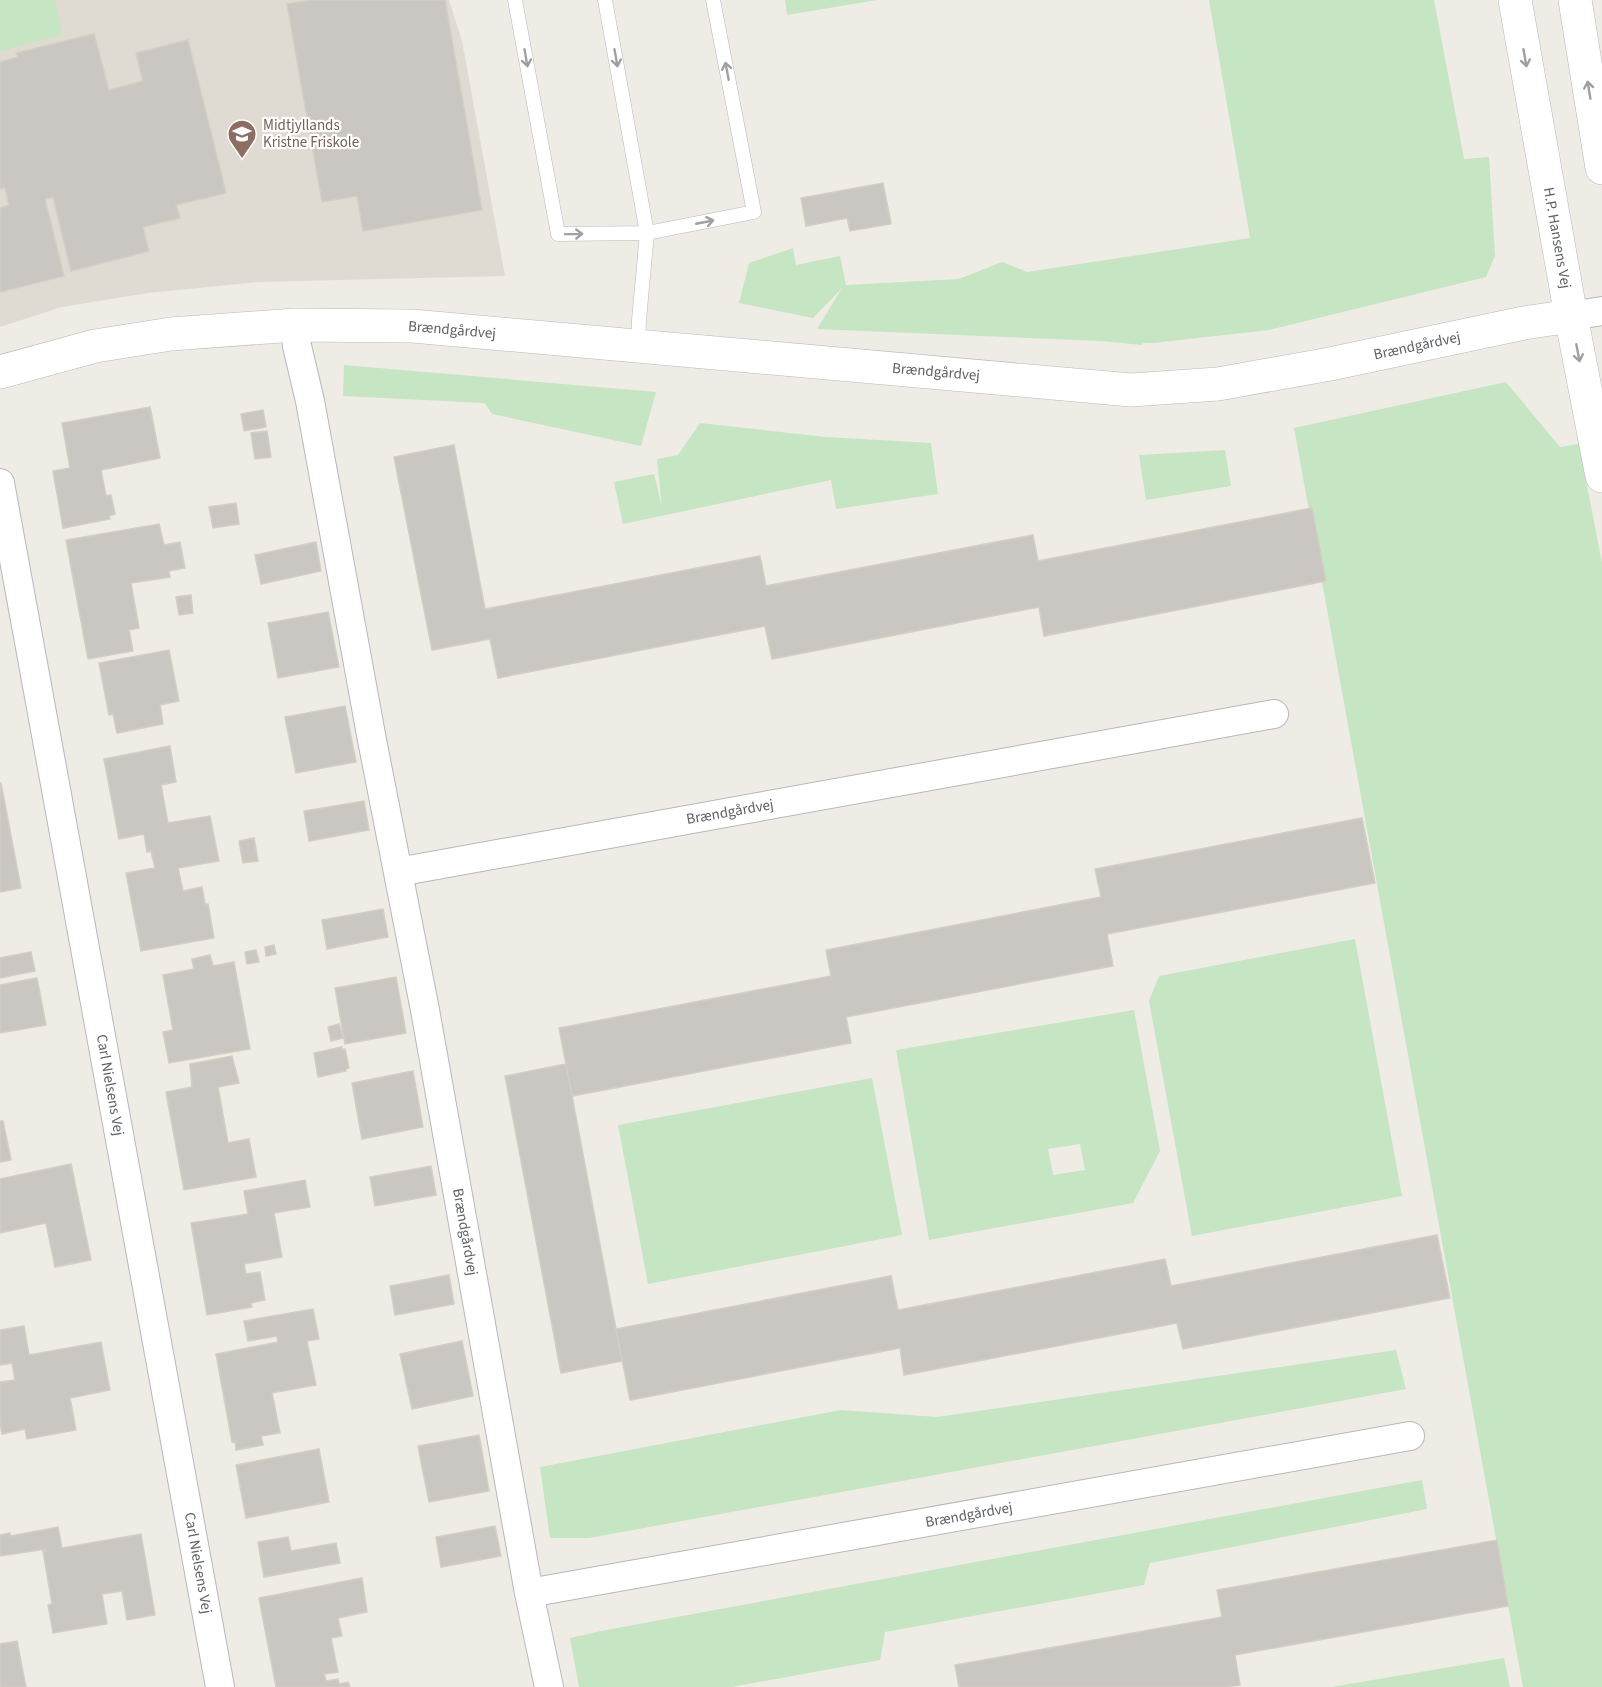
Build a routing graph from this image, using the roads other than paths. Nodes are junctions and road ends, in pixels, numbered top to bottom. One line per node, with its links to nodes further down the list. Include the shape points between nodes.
1 (515, 0): 7 (lane, one-way to 7, via 558,234)
2 (605, 0): 7 (lane, one-way to 7)
3 (713, 0): 7 (lane, one-way to 3, via 754,212)
4 (1515, 0): 9 (street, H.P. Hansens Vej, one-way to 9)
5 (1575, 0): 6 (street, one-way to 5)
6 (1602, 168)
7 (647, 233): 11 (lane)
8 (1602, 310): 9 (street)
9 (1570, 316): 11 (street, Brændgårdvej, via 1238,381 1131,390); 13 (street, H.P. Hansens Vej, one-way to 13)
10 (295, 325): 11 (street, Brændgårdvej, via 412,326); 12 (street, Brændgårdvej, via 171,334 95,346); 16 (street, Brændgårdvej)
11 (638, 347)
12 (0, 372)
13 (1602, 476)
14 (0, 483): 19 (street, Carl Nielsens Vej)
15 (1274, 714): 16 (street, Brændgårdvej)
16 (398, 872): 18 (street, Brændgårdvej)
17 (1410, 1436): 18 (street, Brændgårdvej)
18 (529, 1593): 20 (street, Brændgårdvej)
19 (220, 1687)
20 (549, 1687)

